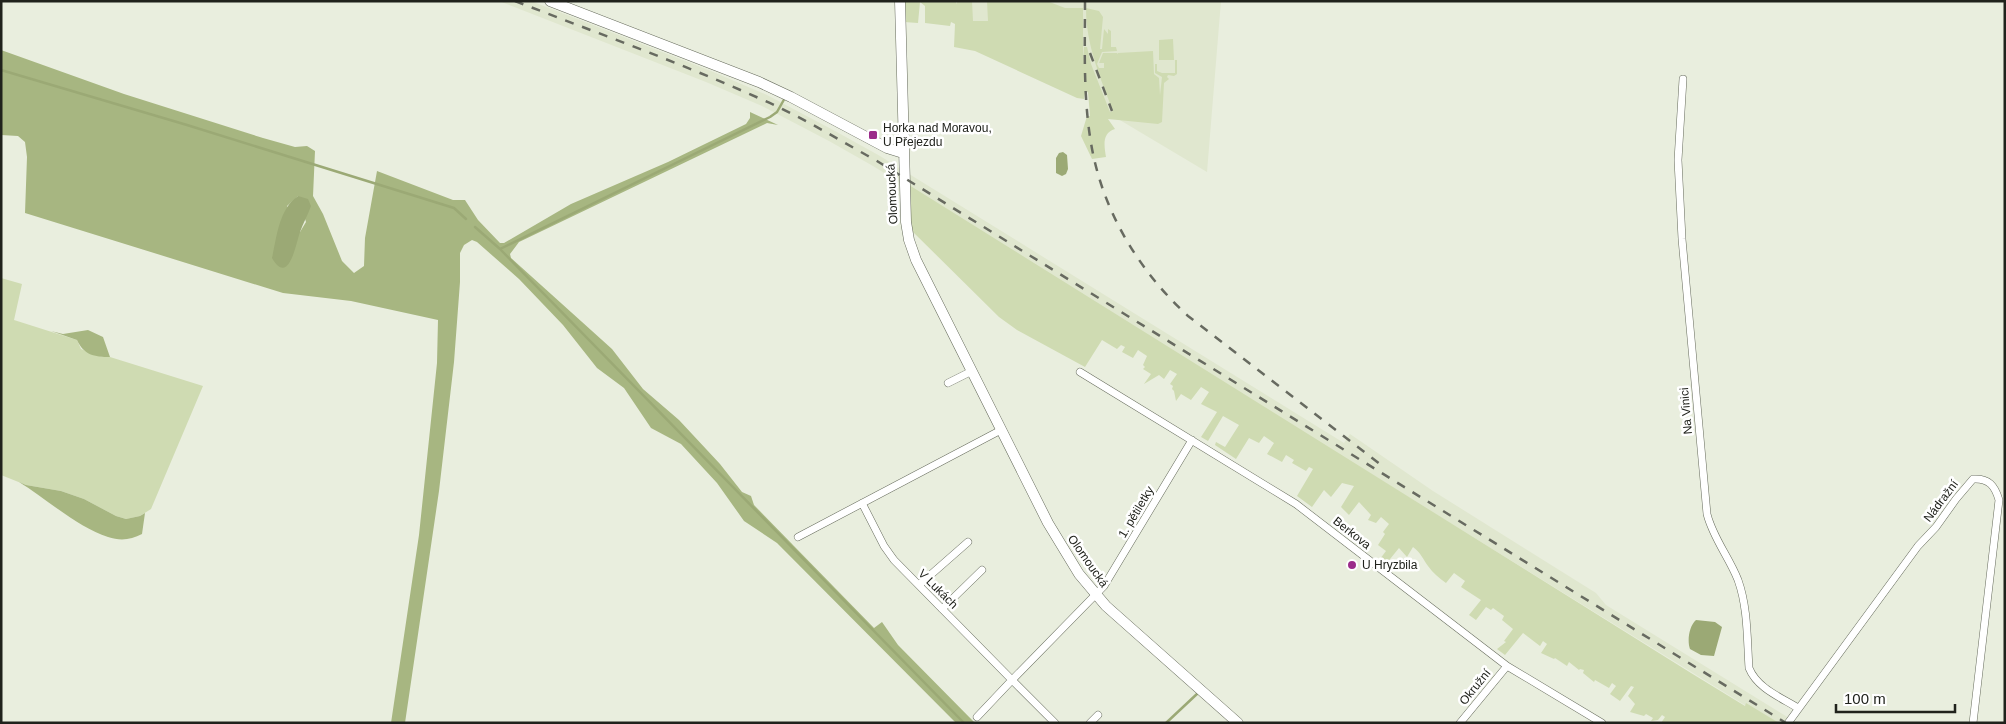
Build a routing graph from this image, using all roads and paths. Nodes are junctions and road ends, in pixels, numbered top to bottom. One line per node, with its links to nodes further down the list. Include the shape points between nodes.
1 (550, 1): 4 (street, via 787,95)
2 (900, 1): 4 (street, Olomoucká)
3 (1683, 79): 19 (street, Na Vinici, via 1678,160 1682,239 1708,514 1711,529 1741,590 1748,668 1752,677)
4 (903, 153): 5 (street, Olomoucká, via 906,222 912,250)
5 (972, 371): 7 (street); 8 (street, Olomoucká)
6 (1080, 372): 9 (street, Berkova)
7 (948, 382)
8 (1001, 430): 10 (street); 15 (street, Olomoucká, via 1056,538)
9 (1192, 440): 15 (street, 1. pětiletky, via 1108,581); 17 (street, Berkova, via 1301,508)
10 (862, 504): 11 (street); 14 (street, V Lukách, via 889,554)
11 (798, 537)
12 (968, 542): 14 (street)
13 (982, 570): 16 (street)
14 (919, 585): 16 (street, V Lukách)
15 (1096, 595): 18 (street); 24 (street, Olomoucká)
16 (942, 609): 18 (street, V Lukách)
17 (1507, 666): 25 (street, Okružní); 26 (street, Berkova)
18 (1012, 680): 21 (street); 22 (street, V Lukách)
19 (1798, 708): 27 (street, Nádražní); 28 (street, Nádražní, via 1918,546 1973,478 1981,478 1994,486 1999,500)
20 (1098, 715): 23 (street)
21 (977, 717)
22 (1054, 723)
23 (1090, 723)
24 (1238, 723)
25 (1460, 723)
26 (1602, 723)
27 (1788, 723)
28 (1973, 723)

